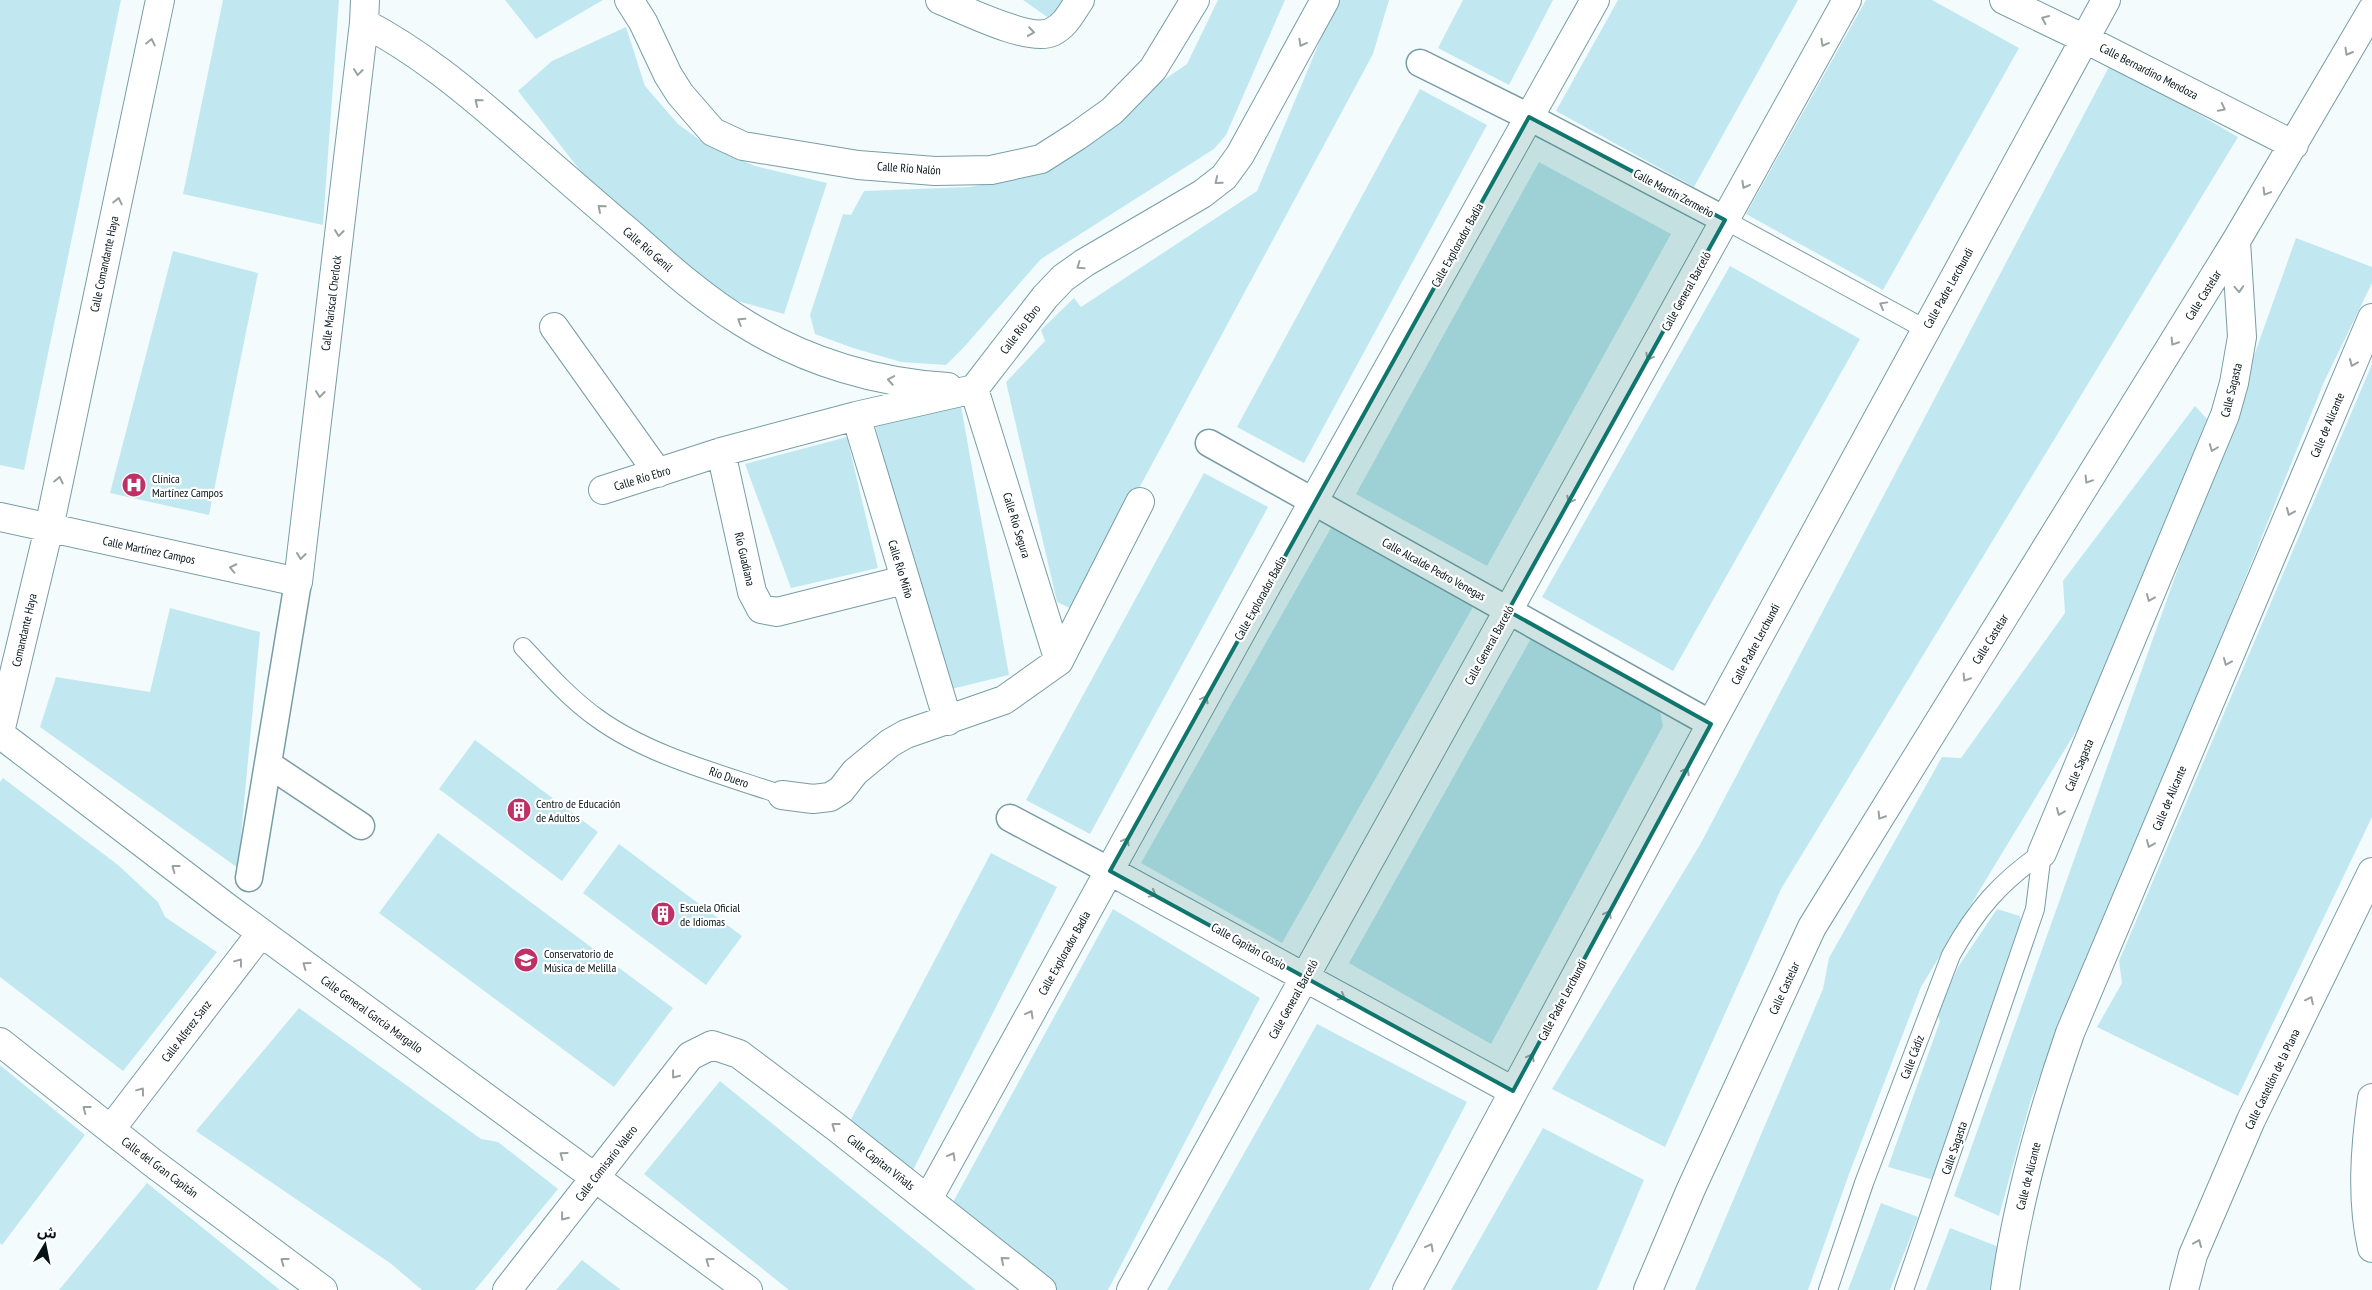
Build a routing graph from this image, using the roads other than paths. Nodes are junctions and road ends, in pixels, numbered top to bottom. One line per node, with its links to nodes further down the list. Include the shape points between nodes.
1 (160, 0): 32 (street, Calle Comandante Haya, one-way to 1)
2 (629, 0): 5 (street, Calle Río Nalón, via 644,22 680,94 714,132 743,146 858,165 935,171 991,170 1042,158 1077,136 1112,111 1141,83 1165,53)
3 (940, 0): 11 (street)
4 (1080, 0): 11 (street, one-way to 4, via 1031,33 1050,33 1065,24)
5 (1195, 0)
6 (1325, 0): 23 (street, Calle Río Ebro, one-way to 23, via 1240,155 1224,177 1202,194 1063,278)
7 (1595, 0): 16 (street, Calle Explorador Badia)
8 (1847, 0): 18 (street, Calle General Barceló, one-way to 18)
9 (2004, 0): 14 (street, Calle Bernardino Mendoza, one-way to 9)
10 (2106, 0): 14 (street, Calle Padre Lerchundi)
11 (988, 9)
12 (2372, 10): 17 (street, Calle Castelar, one-way to 17)
13 (364, 12): 23 (street, Calle Río Genil, one-way to 13, via 925,386 876,377 828,363 748,326 683,280 487,109 394,39); 34 (street, Calle Mariscal Cherlock, one-way to 34)
14 (2085, 39): 17 (street, Calle Bernardino Mendoza, one-way to 17); 22 (street, Calle Padre Lerchundi)
15 (1420, 63): 16 (street, Calle Martín Zermeño)
16 (1529, 117): 18 (street, Calle Martín Zermeño); 30 (street, Calle Explorador Badia)
17 (2294, 145): 19 (street, Calle Castelar, one-way to 19)
18 (1726, 220): 22 (lane, Calle Martín Zermeño, one-way to 18); 35 (street, Calle General Barceló, one-way to 35)
19 (2236, 241): 45 (street, Calle Sagasta, one-way to 45, via 2242,336 2225,415); 65 (street, Calle Castelar, one-way to 65, via 1812,927)
20 (2372, 318): 68 (street, Calle de Alicante, one-way to 68, via 2070,1033 2047,1101 2014,1228)
21 (554, 327): 27 (street)
22 (1926, 329): 39 (street, Calle Padre Lerchundi)
23 (974, 389): 24 (street, Calle Río Ebro); 37 (street, Calle Río Segura)
24 (856, 416): 26 (street, Calle Río Ebro); 33 (street, Calle Río Miño)
25 (1209, 443): 30 (street, Calle Alcalde Pedro Venegas)
26 (721, 452): 27 (street, Calle Río Ebro); 33 (street, Río Guadiana, via 752,592 760,609 777,612)
27 (658, 473): 28 (street, Calle Río Ebro)
28 (603, 490)
29 (1140, 502): 37 (street)
30 (1313, 502): 35 (street, Calle Alcalde Pedro Venegas); 46 (street, Calle Explorador Badia, one-way to 30)
31 (0, 517): 32 (street, Calle Martínez Campos)
32 (49, 528): 34 (street, Calle Martínez Campos, one-way to 32); 40 (street, Comandante Haya)
33 (904, 580): 38 (street, Calle Río Miño)
34 (298, 582): 41 (street)
35 (1508, 611): 39 (street, Calle Alcalde Pedro Venegas); 50 (street, Calle General Barceló)
36 (523, 647): 42 (lane, Río Duero, via 597,718 636,742)
37 (1059, 660): 38 (street, Río Duero, via 1004,700)
38 (948, 721): 42 (street, Río Duero, via 906,734 890,743 855,772 841,790 830,796 813,799)
39 (1711, 724): 53 (street, Calle Padre Lerchundi, one-way to 39)
40 (0, 733): 49 (street, Calle General García Margallo, one-way to 40)
41 (268, 764): 44 (street); 48 (street)
42 (782, 795)
43 (1010, 818): 46 (street, Calle Capitán Cossio)
44 (361, 826)
45 (2042, 853): 66 (lane, Calle Cádiz, via 2013,873 1985,901 1951,955 1864,1182); 67 (lane, Calle Sagasta, via 2035,909)
46 (1110, 871): 50 (street, Calle Capitán Cossio, one-way to 50); 57 (street, Calle Explorador Badia, one-way to 46)
47 (2372, 872): 69 (street, Calle Castellón de la Plana, one-way to 47, via 2193,1255 2251,1120)
48 (249, 878)
49 (261, 933): 55 (street, Calle Alferez Sanz, one-way to 49); 56 (street, Calle General García Margallo, one-way to 49)
50 (1305, 977): 53 (street, Calle Capitán Cossio, one-way to 53); 63 (street, Calle General Barceló)
51 (0, 1042): 55 (street, Calle del Gran Capitán, one-way to 51)
52 (712, 1045): 56 (street, Calle Comisario Valero, one-way to 56, via 690,1056); 57 (street, Calle Capitan Viñals, one-way to 52, via 739,1054)
53 (1513, 1090): 64 (street, Calle Padre Lerchundi, one-way to 53)
54 (2372, 1098): 58 (street, via 2366,1182)
55 (111, 1129): 59 (street, Calle del Gran Capitán, one-way to 55)
56 (595, 1178): 60 (street, Calle Comisario Valero, one-way to 60); 61 (street, Calle General García Margallo, one-way to 56)
57 (928, 1199): 62 (street, Calle Capitan Viñals, one-way to 57)
58 (2372, 1248)
59 (324, 1290)
60 (507, 1290)
61 (748, 1290)
62 (1042, 1290)
63 (1131, 1290)
64 (1407, 1290)
65 (1648, 1290)
66 (1828, 1290)
67 (1904, 1290)
68 (2005, 1290)
69 (2184, 1290)

